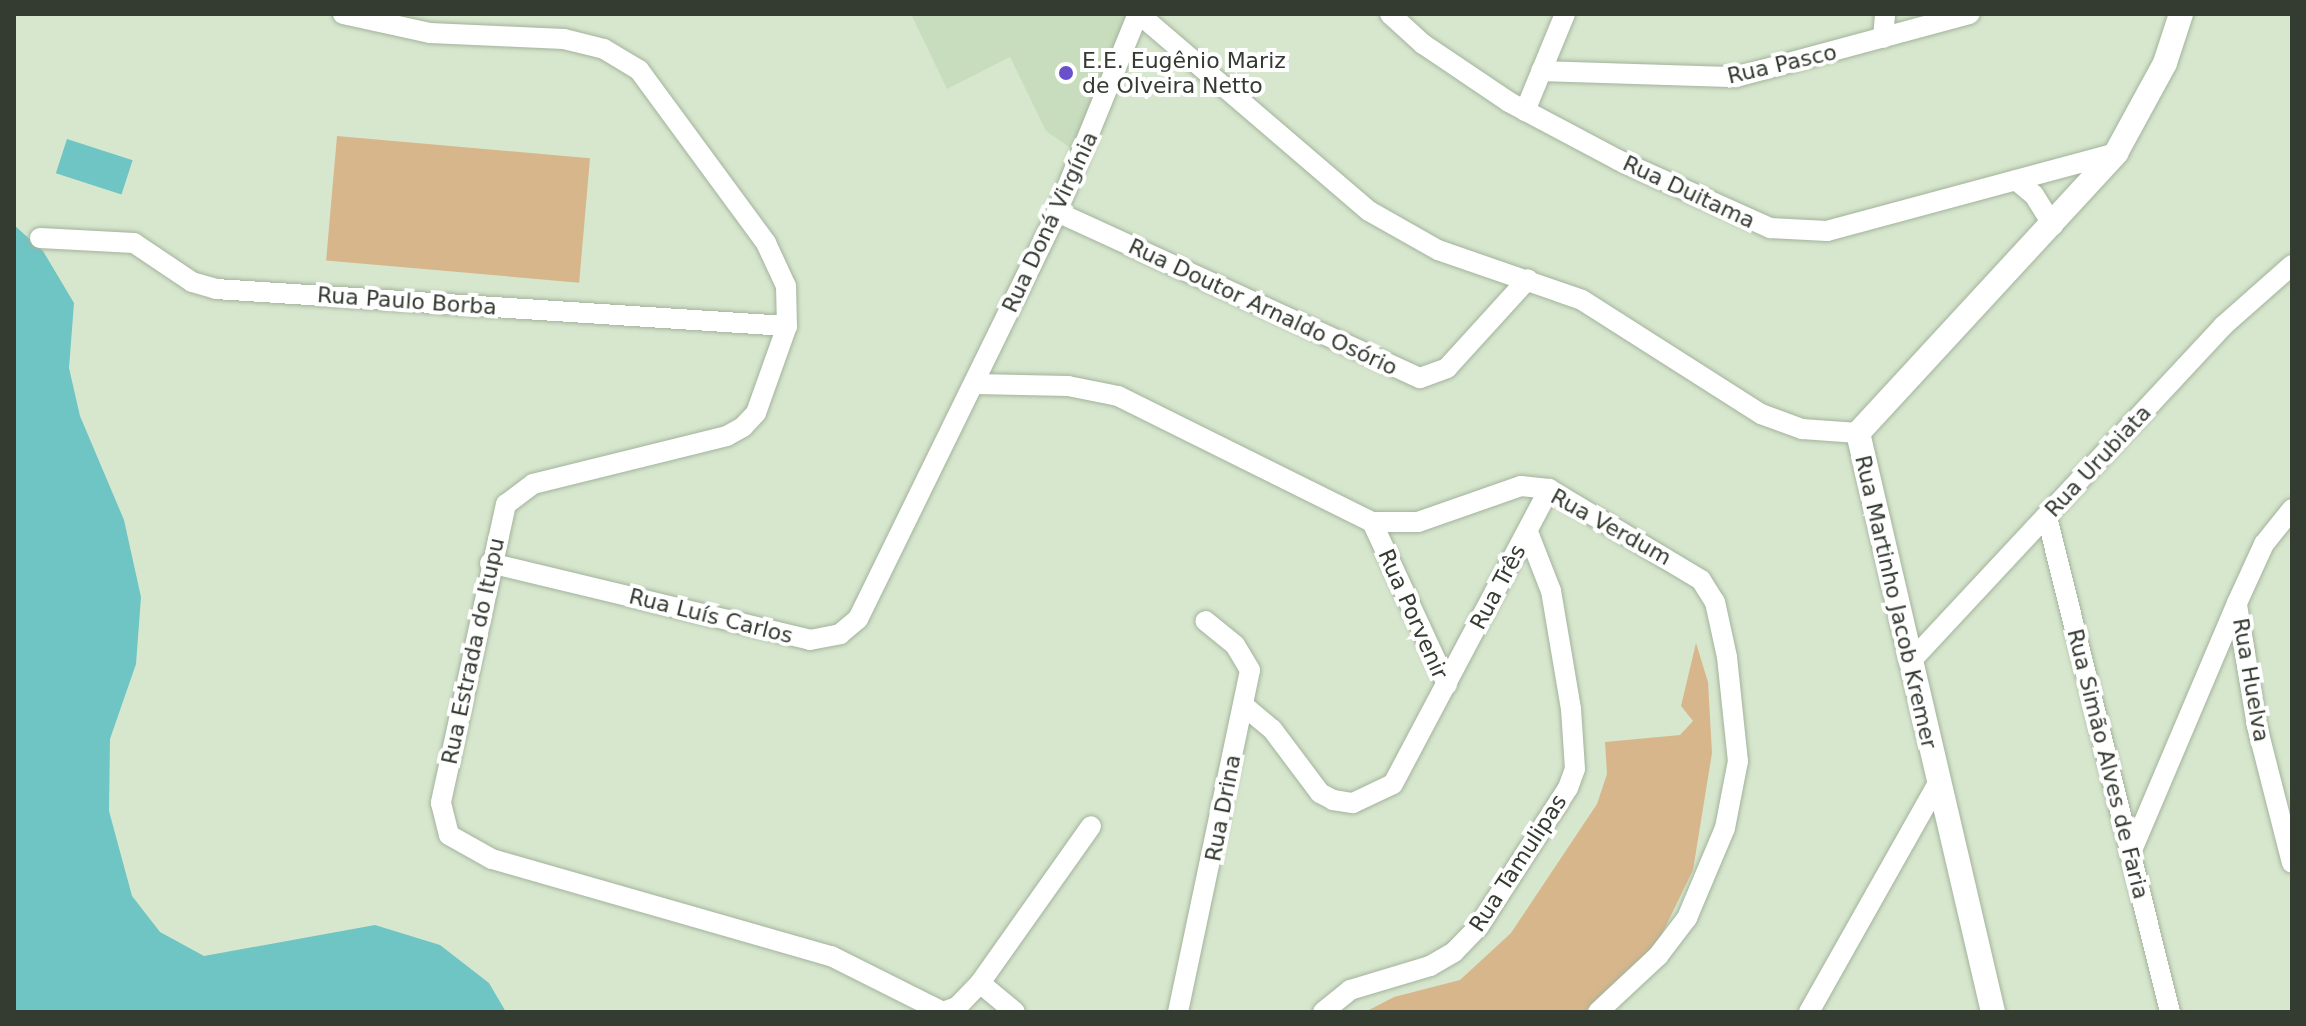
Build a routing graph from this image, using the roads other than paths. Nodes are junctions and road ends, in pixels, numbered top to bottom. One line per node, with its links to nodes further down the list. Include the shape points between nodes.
1 (343, 14): 18 (street, Rua Estrada do Itupu, via 430,33 564,39 604,49 639,70 673,110 779,264 786,286)
2 (1138, 14): 13 (street, Rua Doná Virgínia); 17 (street, via 1369,211 1438,250)
3 (1390, 14): 10 (street, Rua Duitama, via 1476,82)
4 (1565, 14): 9 (street)
5 (1885, 14): 8 (street)
6 (1970, 14): 8 (street, Rua Pasco)
7 (2181, 14): 11 (street, Rua Martinho Jacob Kremer, via 2145,105)
8 (1883, 38): 9 (street, Rua Pasco, via 1723,79)
9 (1541, 71): 10 (street)
10 (1525, 111): 12 (street, Rua Duitama, via 1747,220 1798,232 1827,231)
11 (2116, 153): 12 (street, Rua Duitama); 14 (street, Rua Martinho Jacob Kremer)
12 (2016, 180): 14 (street, via 2034,195)
13 (1057, 212): 17 (street, Rua Doutor Arnaldo Osório, via 1420,378 1447,368); 19 (street, Rua Doná Virgínia)
14 (2053, 226): 20 (street, Rua Martinho Jacob Kremer)
15 (40, 238): 18 (street, Rua Paulo Borba, via 134,243 192,282 216,289)
16 (2292, 265): 23 (street, Rua Urubiata, via 2212,337)
17 (1528, 279): 20 (street, via 1582,300 1761,414 1802,429)
18 (787, 326): 26 (street, Rua Estrada do Itupu, via 756,413 743,427 727,436 533,484 506,504)
19 (975, 384): 24 (street, Rua Verdum, via 1068,386 1118,396); 26 (street, Rua Luís Carlos, via 871,600 840,634 810,640)
20 (1858, 433): 29 (street, Rua Martinho Jacob Kremer)
21 (1549, 489): 24 (street, Rua Verdum, via 1521,486 1418,522); 25 (street, Rua Três); 40 (street, Rua Verdum, via 1684,567 1709,591 1727,657 1738,761 1725,828 1687,918 1658,956)
22 (2292, 509): 27 (street, Rua Huelva, via 2264,544)
23 (2047, 517): 29 (street, Rua Urubiata); 34 (street, Rua Simão Alves de Faria)
24 (1372, 522): 30 (street, Rua Porvenir)
25 (1528, 532): 30 (street, Rua Três); 39 (street, Rua Tamulipas, via 1551,591 1571,709 1575,769 1568,788 1479,926 1454,952 1430,966 1350,990)
26 (490, 563): 36 (street, Rua Estrada do Itupu, via 441,803 449,835 492,859 831,956 943,1012 957,1007)
27 (2237, 603): 34 (street); 35 (street, Rua Huelva, via 2257,726)
28 (1205, 621): 31 (street, Rua Drina, via 1248,662)
29 (1909, 663): 32 (street, Rua Martinho Jacob Kremer)
30 (1447, 684): 31 (street, Rua Porvenir, via 1406,768 1374,797 1353,803 1320,793 1272,729)
31 (1243, 705): 38 (street, Rua Drina)
32 (1938, 783): 41 (street, via 1816,991); 42 (street, Rua Martinho Jacob Kremer)
33 (1091, 826): 36 (street)
34 (2130, 855): 43 (street, Rua Simão Alves de Faria)
35 (2292, 863)
36 (980, 983): 37 (street)
37 (1015, 1012)
38 (1178, 1012)
39 (1323, 1012)
40 (1598, 1012)
41 (1809, 1012)
42 (1993, 1012)
43 (2170, 1012)

